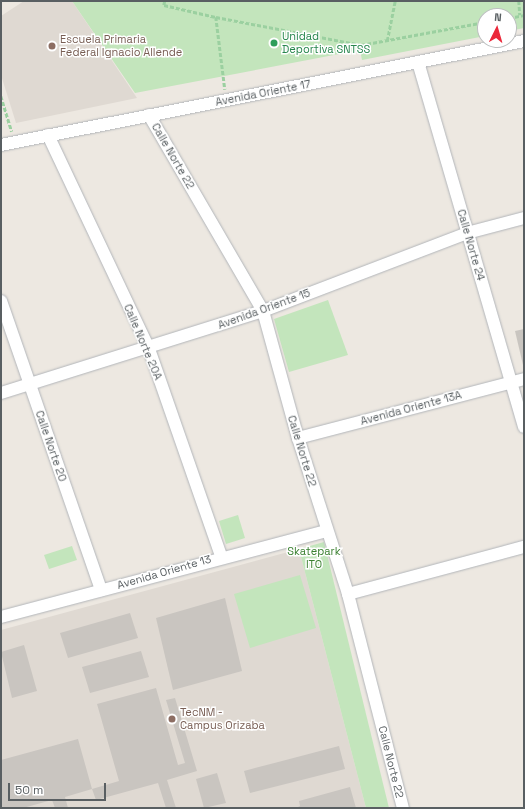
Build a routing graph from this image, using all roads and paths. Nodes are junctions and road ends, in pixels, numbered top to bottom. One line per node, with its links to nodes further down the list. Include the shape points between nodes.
1 (165, 1): 6 (path, via 164,5)
2 (395, 1): 9 (path)
3 (519, 1): 5 (path)
4 (524, 15): 5 (path)
5 (520, 16): 7 (path)
6 (216, 17): 9 (path, via 361,45); 13 (path)
7 (517, 17)
8 (477, 24): 9 (path)
9 (387, 41)
10 (524, 41): 11 (street, Avenida Oriente 17)
11 (418, 62): 13 (street, Avenida Oriente 17); 19 (street, Calle Norte 24)
12 (1, 96): 16 (path)
13 (226, 100): 14 (street, Avenida Oriente 17)
14 (149, 115): 15 (street, Avenida Oriente 17); 21 (street, Calle Norte 22)
15 (48, 135): 16 (street, Avenida Oriente 17); 22 (street, Calle Norte 20A)
16 (16, 141): 17 (street, Avenida Oriente 17)
17 (1, 144)
18 (524, 218): 19 (street, Avenida Oriente 15)
19 (467, 233): 21 (street, Avenida Oriente 15); 24 (street, Calle Norte 24)
20 (1, 301): 25 (street, Calle Norte 20)
21 (263, 311): 22 (street, Avenida Oriente 15); 28 (street, Calle Norte 22)
22 (149, 349): 25 (street, Avenida Oriente 15); 31 (street, Calle Norte 20A)
23 (524, 379): 24 (street, Avenida Oriente 13A)
24 (511, 382): 27 (street, Calle Norte 24); 28 (street, Avenida Oriente 13A)
25 (30, 384): 26 (street, Avenida Oriente 15); 32 (street, Calle Norte 20)
26 (1, 393)
27 (524, 427)
28 (298, 438): 29 (street, Calle Norte 22)
29 (327, 530): 31 (street, Avenida Oriente 13); 33 (street, Calle Norte 22)
30 (524, 547): 33 (street)
31 (221, 556): 32 (street, Avenida Oriente 13)
32 (101, 590): 34 (street, Avenida Oriente 13)
33 (348, 594): 35 (street, Calle Norte 22)
34 (1, 617)
35 (403, 808)

